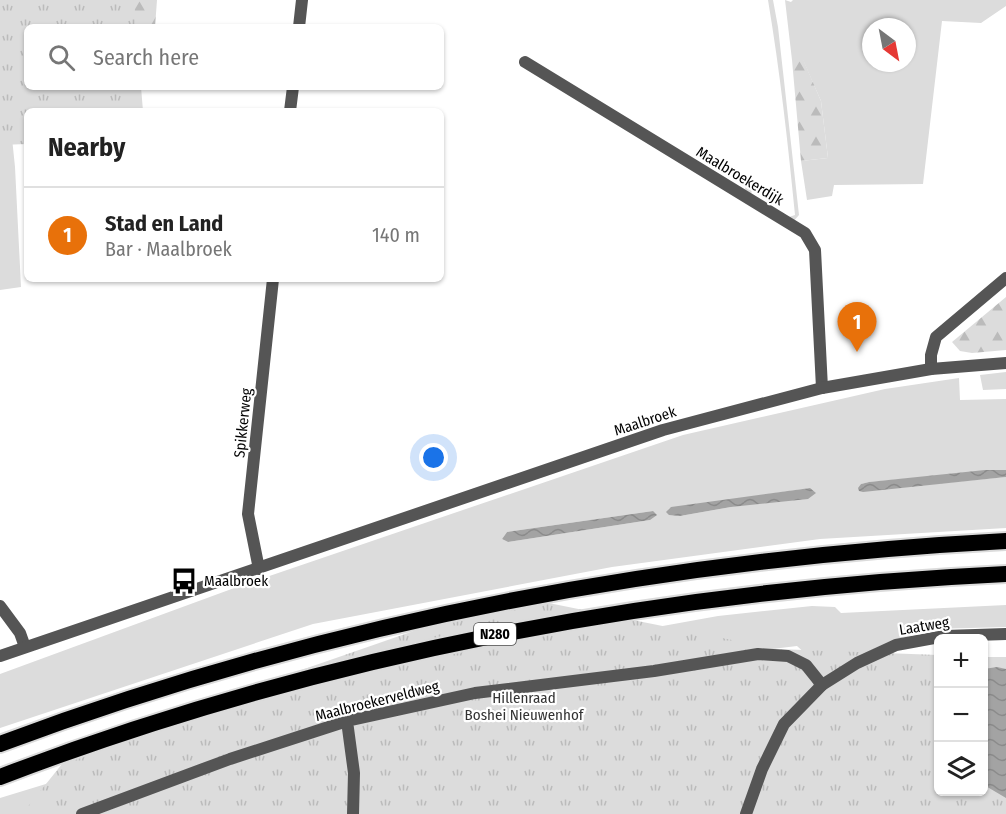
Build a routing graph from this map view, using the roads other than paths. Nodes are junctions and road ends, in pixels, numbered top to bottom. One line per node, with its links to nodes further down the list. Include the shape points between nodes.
1 (302, 0): 2 (street)
2 (299, 24)
3 (525, 62): 10 (street, Maalbroekerdijk, via 805,233 815,250)
4 (292, 90): 5 (street)
5 (290, 108)
6 (1006, 278): 9 (street, via 936,337 930,355)
7 (273, 282): 12 (street, Spikkerweg, via 248,514)
8 (1006, 363): 9 (street, Maalbroek)
9 (931, 369): 10 (street, Maalbroek)
10 (822, 388): 12 (street, Maalbroek, via 663,430)
11 (1006, 541): 20 (highway, N280, via 702,569 485,605 227,668)
12 (259, 568): 16 (street, Maalbroek)
13 (1006, 574): 21 (highway, N280, via 692,602 486,636 231,700)
14 (0, 606): 16 (street)
15 (1006, 634): 18 (street, Laatweg, via 945,636 896,645)
16 (26, 647): 17 (street, Maalbroek)
17 (0, 656)
18 (822, 685): 19 (street, Maalbroekerveldweg, via 806,665 788,656 759,654 475,693); 24 (street, Laatweg, via 784,724)
19 (347, 721): 22 (street, Maalbroekerveldweg); 23 (street, via 354,773)
20 (0, 744)
21 (0, 777)
22 (82, 814)
23 (353, 814)
24 (746, 814)

